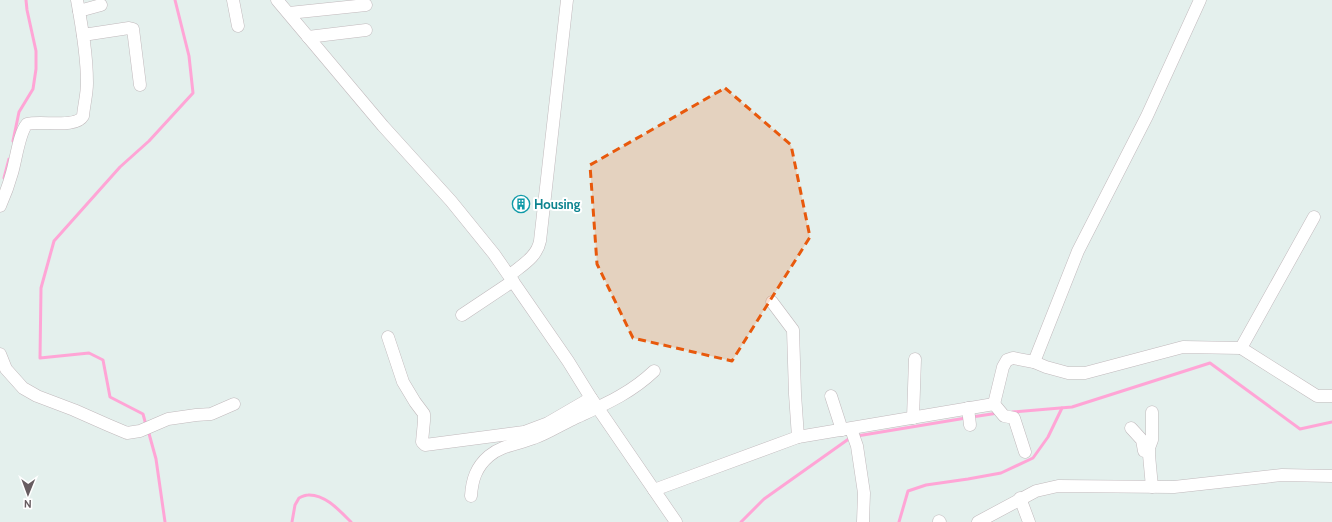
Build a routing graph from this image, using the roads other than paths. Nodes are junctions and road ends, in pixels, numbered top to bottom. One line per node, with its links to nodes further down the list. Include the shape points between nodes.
1 (233, 0): 9 (street)
2 (278, 0): 8 (street)
3 (566, 0): 16 (street, via 539,248)
4 (1200, 0): 23 (street, via 1147,116 1078,251)
5 (78, 5): 6 (street); 11 (street)
6 (101, 5)
7 (366, 5): 8 (street)
8 (289, 13): 12 (street)
9 (238, 26)
10 (366, 30): 12 (street)
11 (83, 35): 13 (street, via 133,29); 14 (street, via 87,83 83,116 74,123 27,124)
12 (308, 37): 16 (street, via 383,126 452,201)
13 (140, 85)
14 (0, 206)
15 (1314, 217): 20 (street)
16 (511, 278): 18 (street); 27 (street)
17 (772, 302): 34 (street, via 793,330)
18 (462, 315)
19 (388, 337): 27 (street, via 403,382 424,414 422,442 425,445 524,432)
20 (1241, 348): 23 (street, via 1183,347 1085,373 1068,373); 26 (street, via 1316,396)
21 (0, 354): 28 (street, via 6,369 24,388 37,396 127,433 145,429 168,419 211,414)
22 (915, 358): 31 (street)
23 (1034, 362): 29 (street, via 1013,358 1007,360 1003,366)
24 (654, 371): 27 (street, via 643,382 616,399)
25 (831, 396): 33 (street)
26 (1332, 396)
27 (595, 402): 39 (street); 40 (street, via 535,438 504,447 489,456 474,477)
28 (234, 404)
29 (999, 410): 31 (street, via 969,417); 36 (street, via 1014,418)
30 (1152, 412): 35 (street, via 1152,440)
31 (913, 418): 33 (street)
32 (1131, 428): 35 (street, via 1142,440)
33 (849, 431): 34 (street); 43 (street, via 857,446 864,493)
34 (798, 438): 39 (street)
35 (1145, 451): 38 (street)
36 (1025, 452)
37 (1332, 476): 38 (street, via 1282,475 1174,487)
38 (1152, 487): 41 (street, via 1058,486)
39 (654, 490): 42 (street)
40 (471, 496)
41 (1020, 498): 44 (street); 45 (street)
42 (676, 522)
43 (863, 522)
44 (978, 522)
45 (1029, 522)

